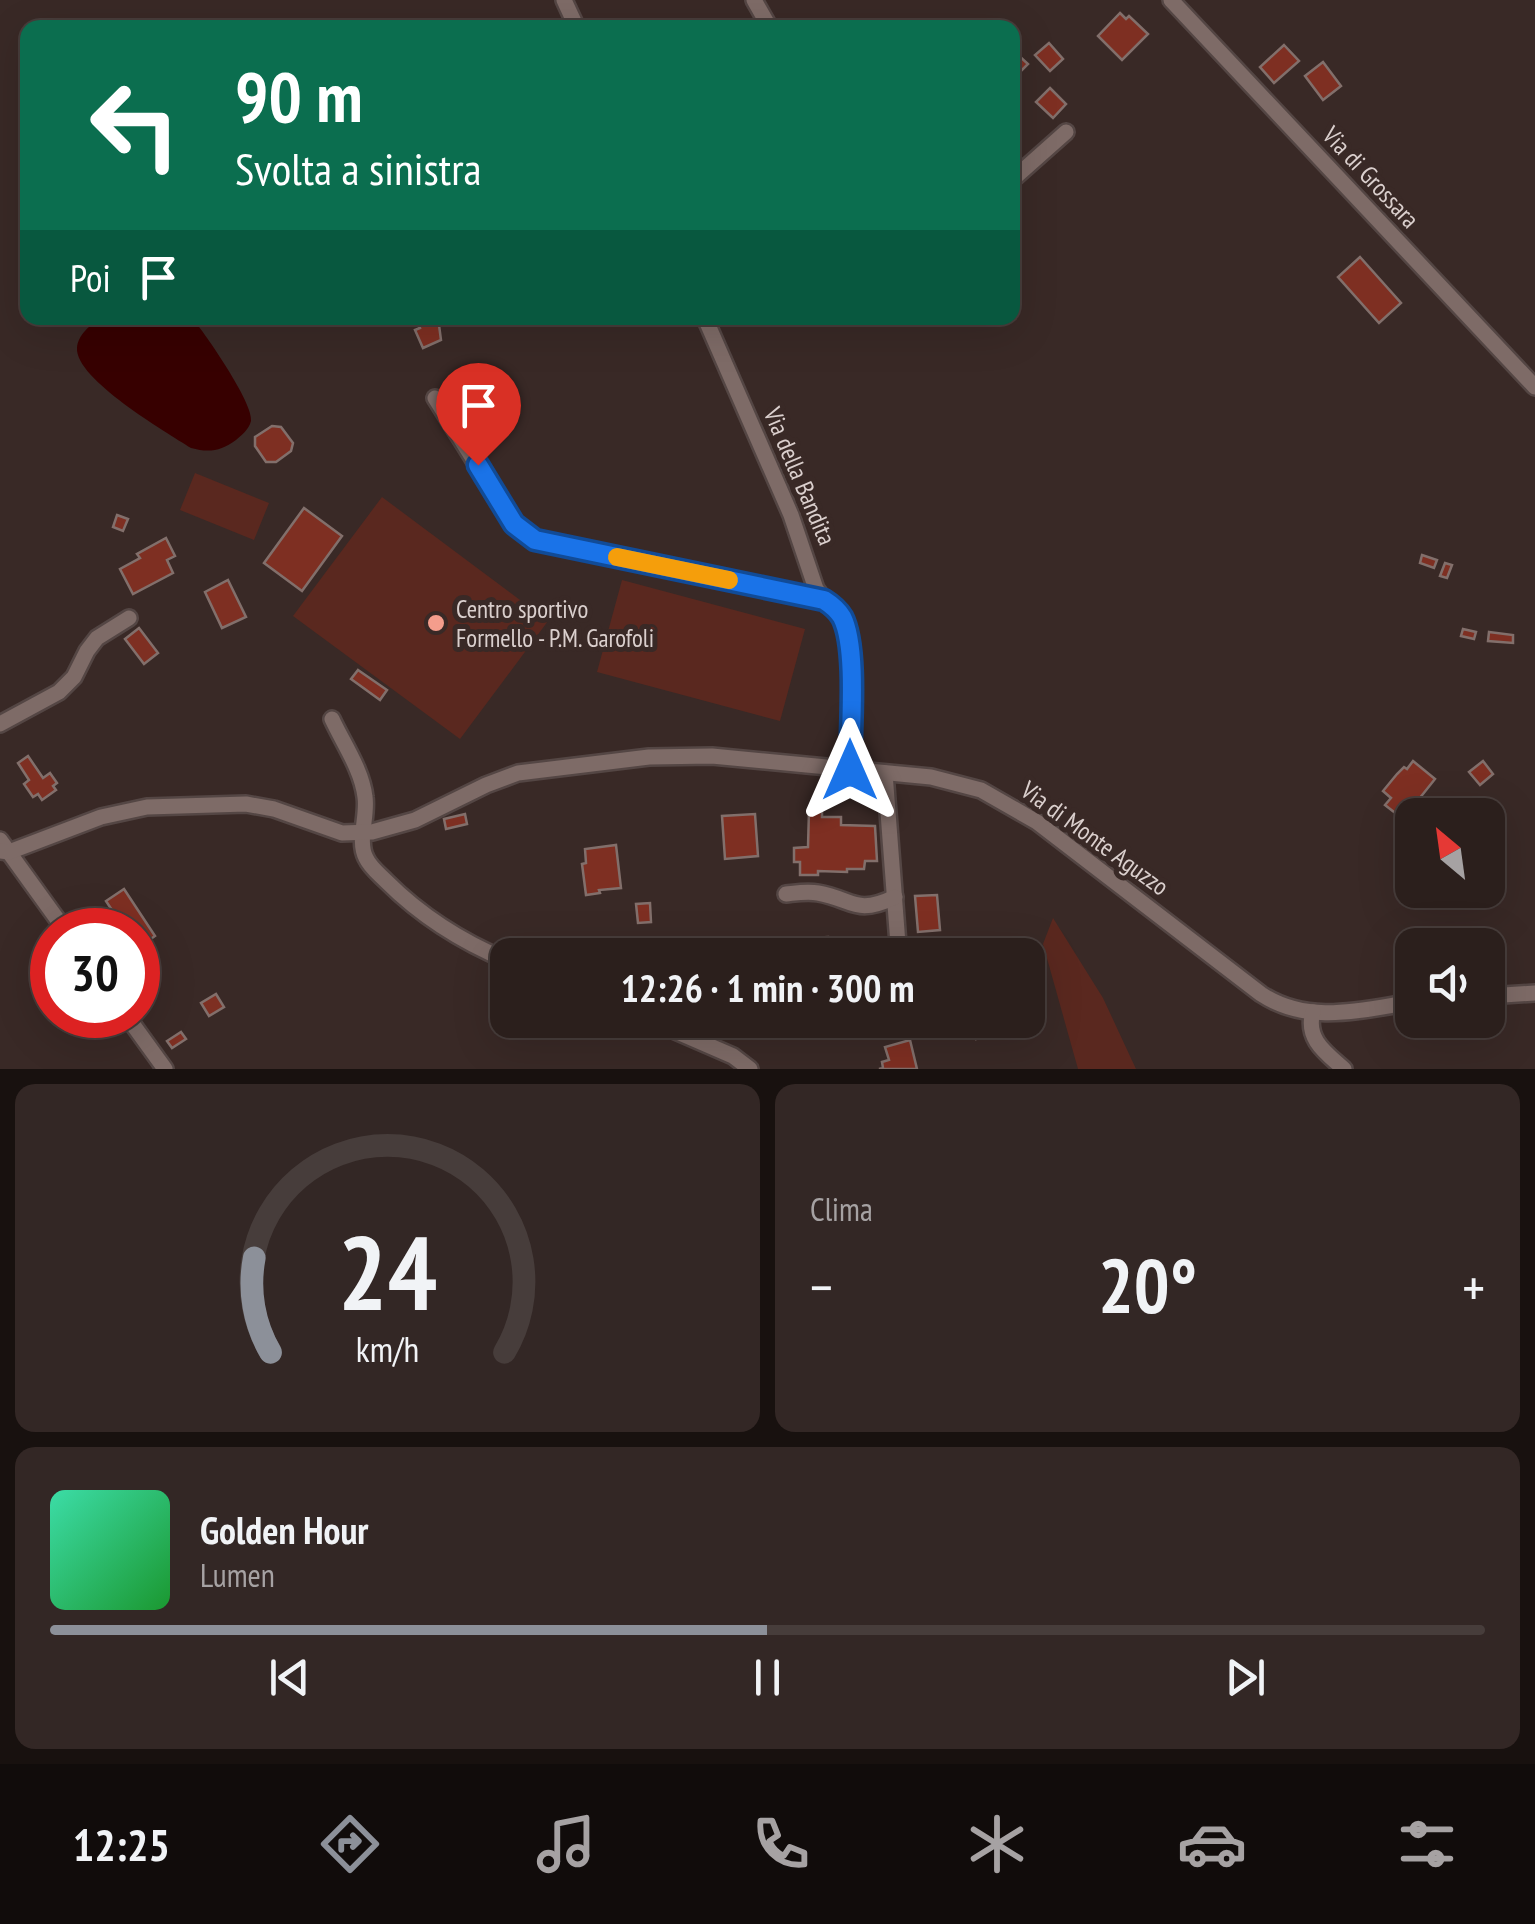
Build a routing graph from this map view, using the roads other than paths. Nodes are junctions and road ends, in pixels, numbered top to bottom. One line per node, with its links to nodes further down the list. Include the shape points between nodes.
1 (1172, 0): 5 (street, Via di Grossara)
2 (1066, 132): 3 (street)
3 (1020, 173)
4 (709, 325): 7 (street, Via della Bandita)
5 (1535, 386)
6 (435, 398): 7 (street, via 514,524 535,540)
7 (824, 600): 11 (street, Via della Bandita, via 838,610 849,640)
8 (129, 618): 10 (street, via 97,638 59,692)
9 (332, 719): 13 (street, via 364,790)
10 (0, 724)
11 (850, 770): 12 (street, Via di Monte Aguzzo); 13 (street, Via di Monte Aguzzo, via 680,756 534,770 500,778 415,820)
12 (885, 773): 16 (street); 23 (street, Via di Monte Aguzzo, via 948,780 994,796 1268,998)
13 (364, 833): 14 (street, Via di Monte Aguzzo, via 251,805 147,807); 19 (street, via 367,860 398,892)
14 (3, 848): 17 (street)
15 (786, 894): 16 (street, via 817,892 865,906)
16 (894, 896): 18 (street)
17 (48, 908)
18 (898, 938)
19 (490, 953)
20 (1535, 993): 21 (street)
21 (1505, 995)
22 (1395, 1005): 23 (street, Via di Monte Aguzzo)
23 (1313, 1012): 28 (street, via 1315,1042)
24 (142, 1038): 26 (street)
25 (692, 1038): 27 (street)
26 (164, 1069)
27 (750, 1069)
28 (1344, 1069)

